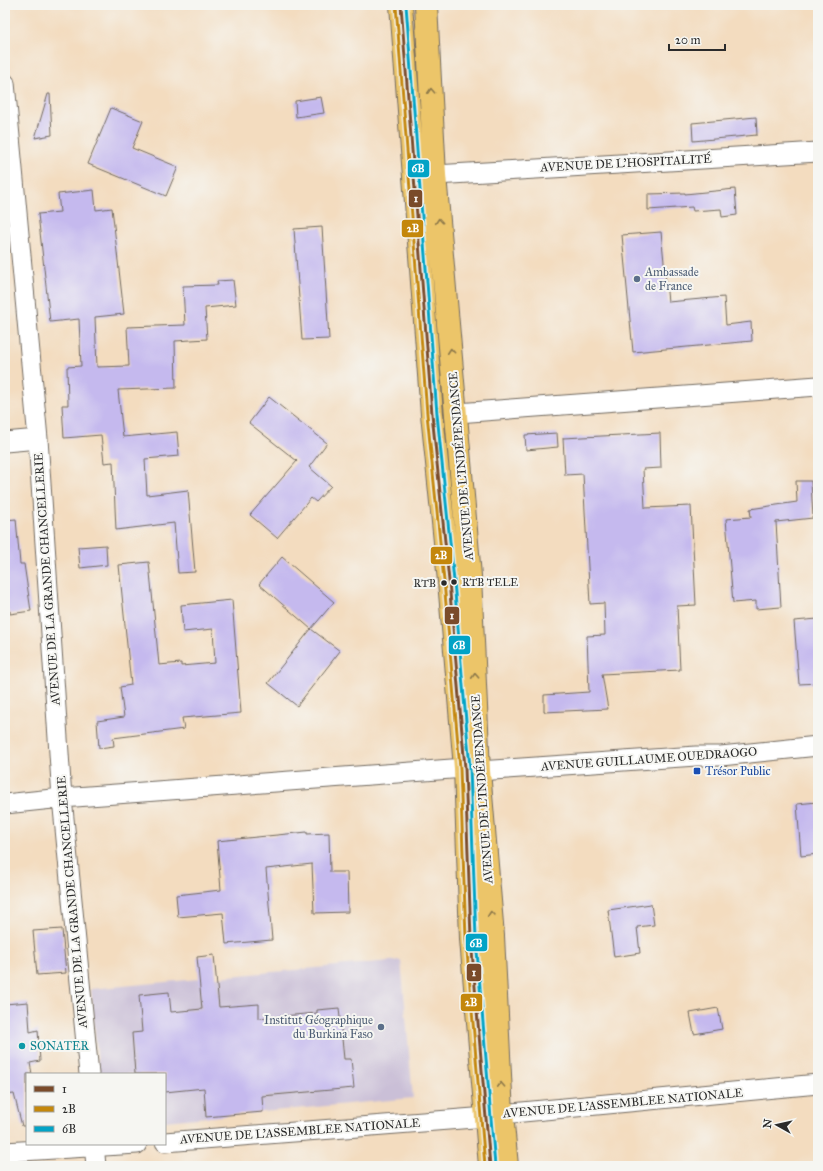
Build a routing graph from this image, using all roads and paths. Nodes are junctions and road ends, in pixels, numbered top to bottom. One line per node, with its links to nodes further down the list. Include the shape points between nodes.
1 (401, 5): 11 (main road, AVENUE DE L'INDÉPENDANCE, via 432,414 448,574)
2 (426, 5): 5 (main road, AVENUE DE L'INDÉPENDANCE, one-way to 2)
3 (5, 83): 8 (street, AVENUE DE LA GRANDE CHANCELLERIE)
4 (818, 152): 5 (street, AVENUE DE L'HOSPITALITÉ)
5 (435, 175): 7 (main road, AVENUE DE L'INDÉPENDANCE, one-way to 5)
6 (818, 386): 7 (street)
7 (457, 413): 11 (main road, AVENUE DE L'INDÉPENDANCE, one-way to 7, via 470,576)
8 (38, 439): 9 (street); 12 (street, AVENUE DE LA GRANDE CHANCELLERIE)
9 (5, 442)
10 (818, 746): 11 (street, AVENUE GUILLAUME OUEDRAOGO, via 721,756)
11 (472, 769): 12 (street, AVENUE GUILLAUME OUEDRAOGO); 14 (main road, AVENUE DE L'INDÉPENDANCE, one-way to 11); 15 (main road, AVENUE DE L'INDÉPENDANCE)
12 (62, 798): 13 (street, AVENUE GUILLAUME OUEDRAOGO); 16 (street, AVENUE DE LA GRANDE CHANCELLERIE)
13 (5, 804)
14 (493, 936): 15 (main road); 18 (main road, AVENUE DE L'INDÉPENDANCE, one-way to 14)
15 (471, 939): 18 (main road, AVENUE DE L'INDÉPENDANCE)
16 (89, 1073)
17 (818, 1084): 18 (street, AVENUE DE L'ASSEMBLEE NATIONALE)
18 (494, 1115): 19 (street, AVENUE DE L'ASSEMBLEE NATIONALE); 24 (main road, AVENUE DE L'INDÉPENDANCE); 25 (main road, AVENUE DE L'INDÉPENDANCE)
19 (166, 1142)
20 (116, 1145): 21 (street)
21 (94, 1146): 22 (street); 23 (street)
22 (5, 1152)
23 (96, 1166)
24 (490, 1166)
25 (507, 1166)

